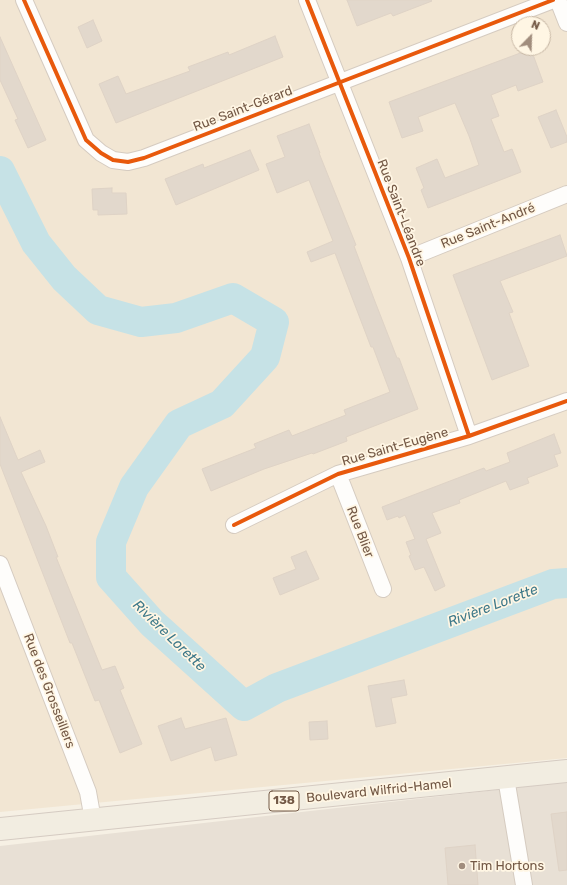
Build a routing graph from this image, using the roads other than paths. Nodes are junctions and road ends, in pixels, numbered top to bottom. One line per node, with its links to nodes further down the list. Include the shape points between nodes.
1 (24, 0): 6 (street, Rue Saint-Gérard, via 86,140 113,160 128,162 144,158)
2 (307, 0): 6 (street, Rue Saint-Léandre)
3 (553, 0): 6 (street, Rue Saint-Gérard)
4 (558, 0): 5 (street)
5 (567, 24)
6 (339, 83): 8 (street, Rue Saint-Léandre)
7 (567, 194): 8 (street, Rue Saint-André)
8 (409, 258): 10 (street, Rue Saint-Léandre)
9 (567, 401): 10 (street, Rue Saint-Eugène)
10 (469, 436): 11 (street, Rue Saint-Eugène)
11 (338, 474): 12 (street, Rue Saint-Eugène); 14 (street, Rue Blier)
12 (234, 525)
13 (0, 564): 17 (street, Rue des Grosseillers, via 88,792)
14 (383, 589)
15 (567, 771): 16 (main road, Boulevard Wilfrid-Hamel / 138)
16 (506, 778): 17 (main road, Boulevard Wilfrid-Hamel / 138); 19 (street)
17 (93, 820): 18 (main road, Boulevard Wilfrid-Hamel / 138)
18 (0, 829)
19 (524, 885)

